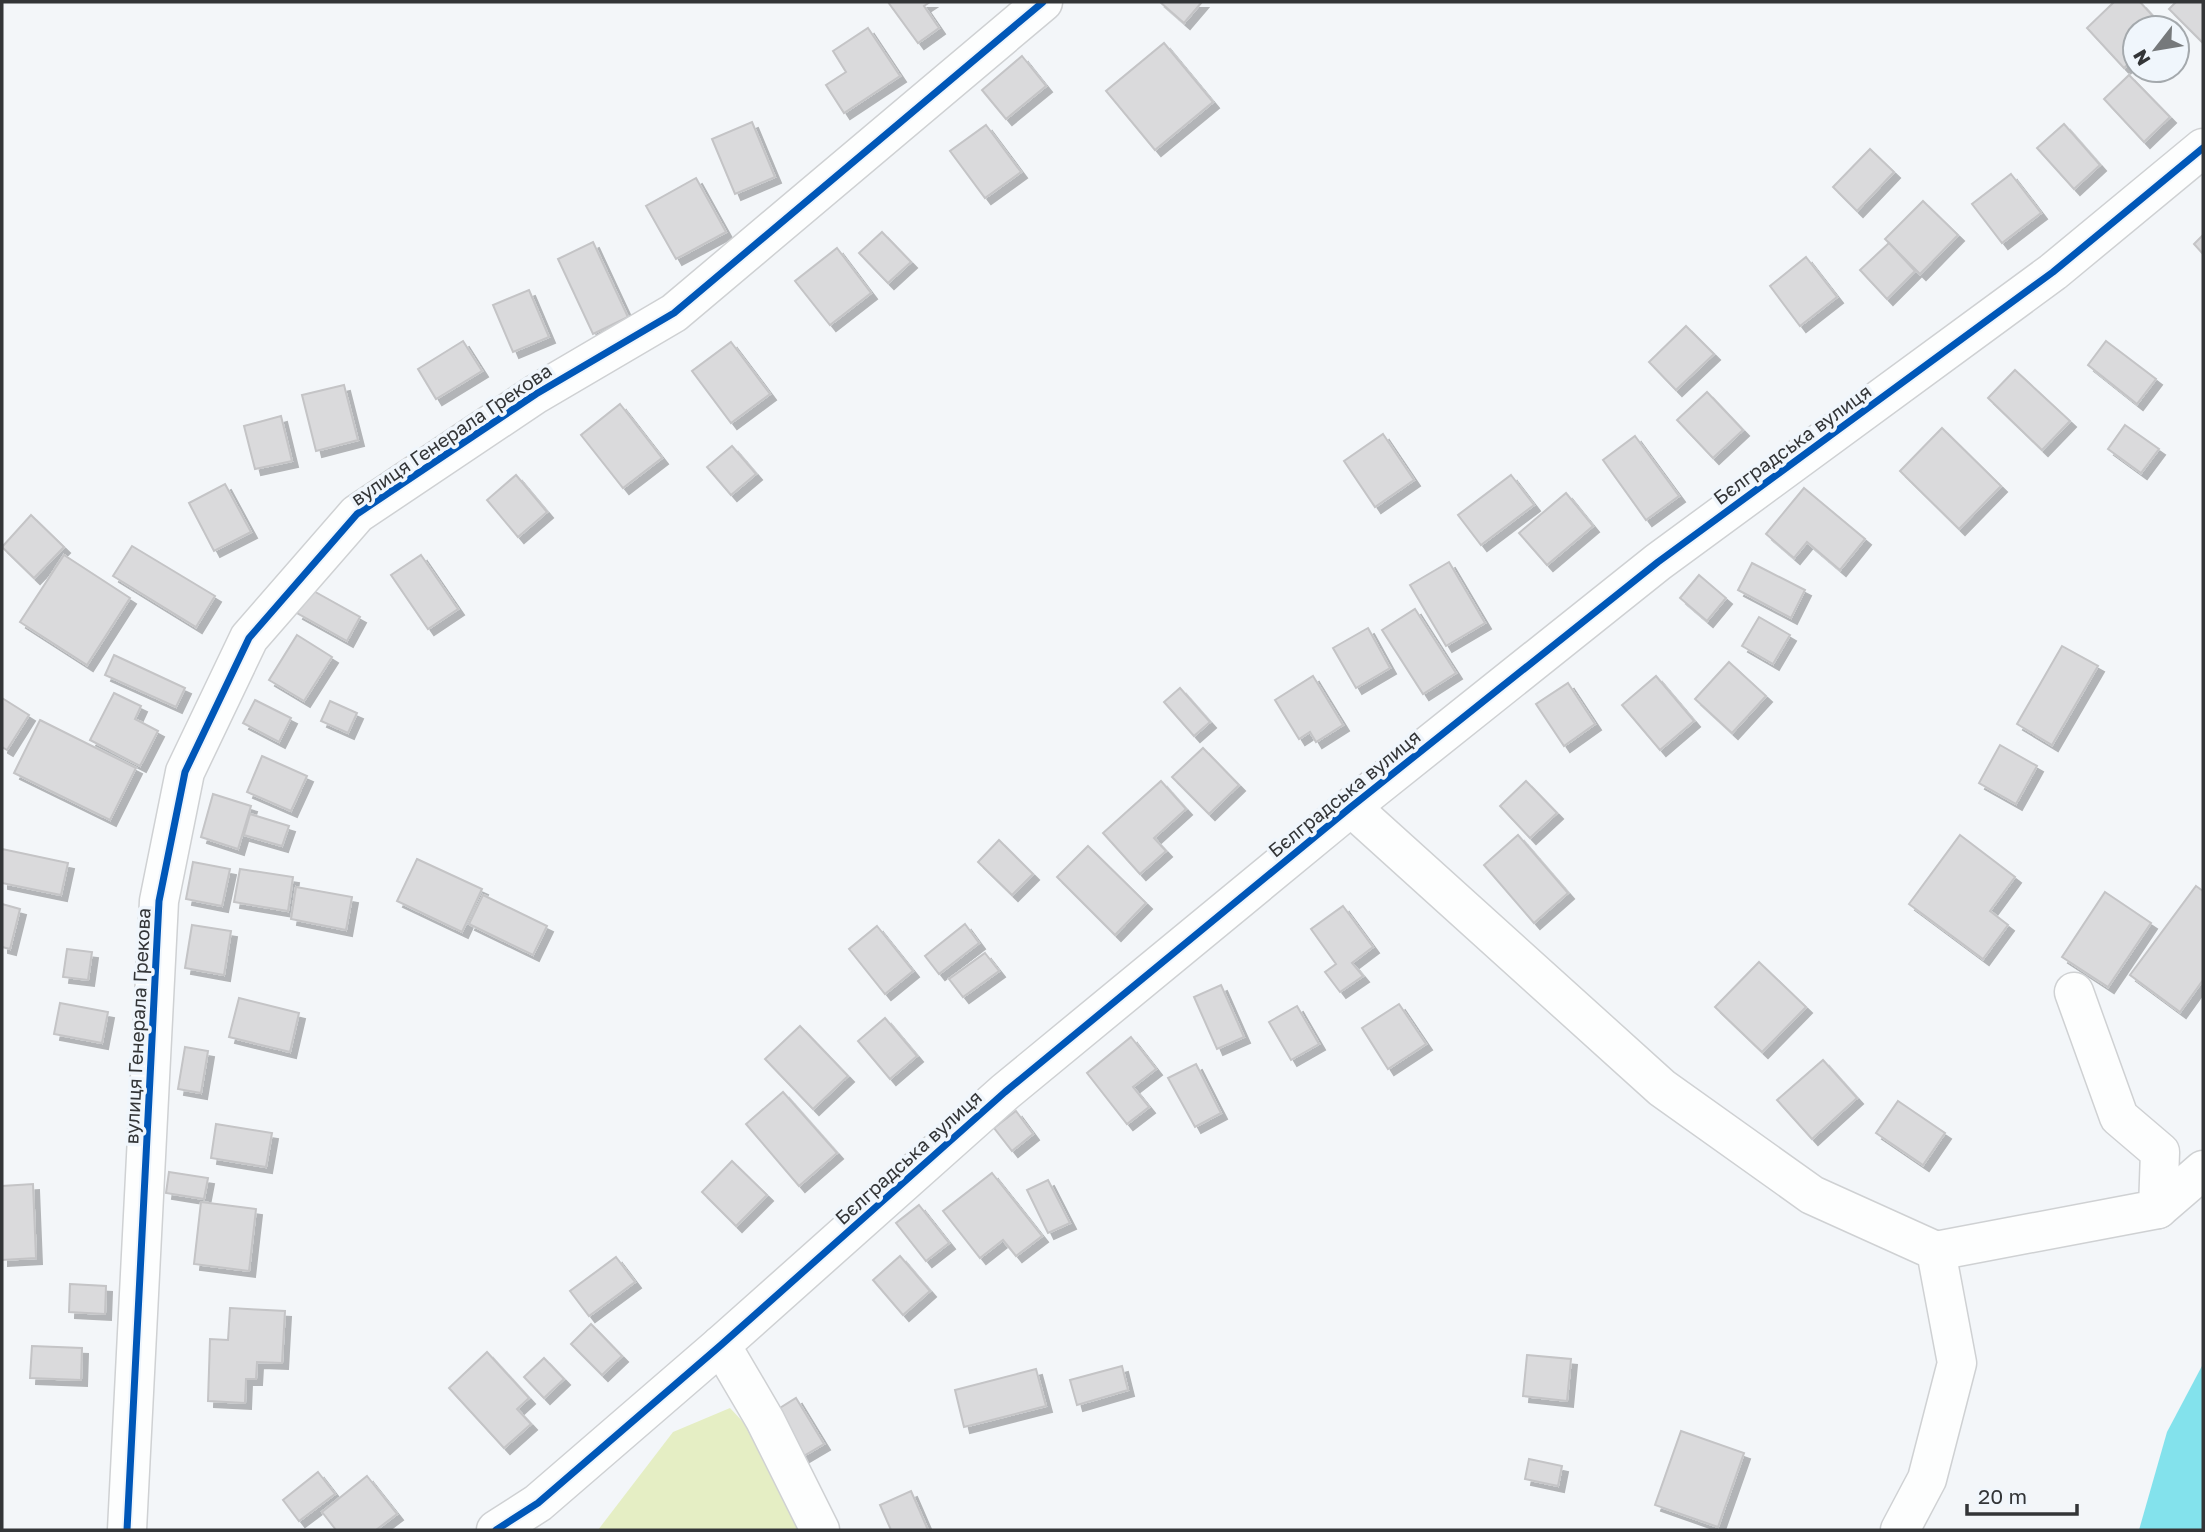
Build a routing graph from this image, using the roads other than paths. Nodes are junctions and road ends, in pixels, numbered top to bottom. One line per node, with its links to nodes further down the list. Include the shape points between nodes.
1 (1043, 2): 10 (street, вулиця Генерала Грекова, via 674,313 536,394 357,514 249,638 185,772 159,901)
2 (2203, 148): 3 (street, Бєлградська вулиця, via 2053,272 1658,562)
3 (1351, 807): 7 (street, via 1662,1088 1812,1195); 8 (street, Бєлградська вулиця, via 1005,1092)
4 (2074, 992): 6 (street, via 2119,1117 2160,1152)
5 (2203, 1170): 6 (street)
6 (2158, 1209): 7 (street)
7 (1936, 1251): 13 (street, via 1958,1363 1927,1479)
8 (721, 1345): 9 (street, Бєлградська вулиця); 12 (street)
9 (536, 1517): 11 (street, Бєлградська вулиця)
10 (127, 1530)
11 (496, 1530)
12 (820, 1530)
13 (1899, 1530)

